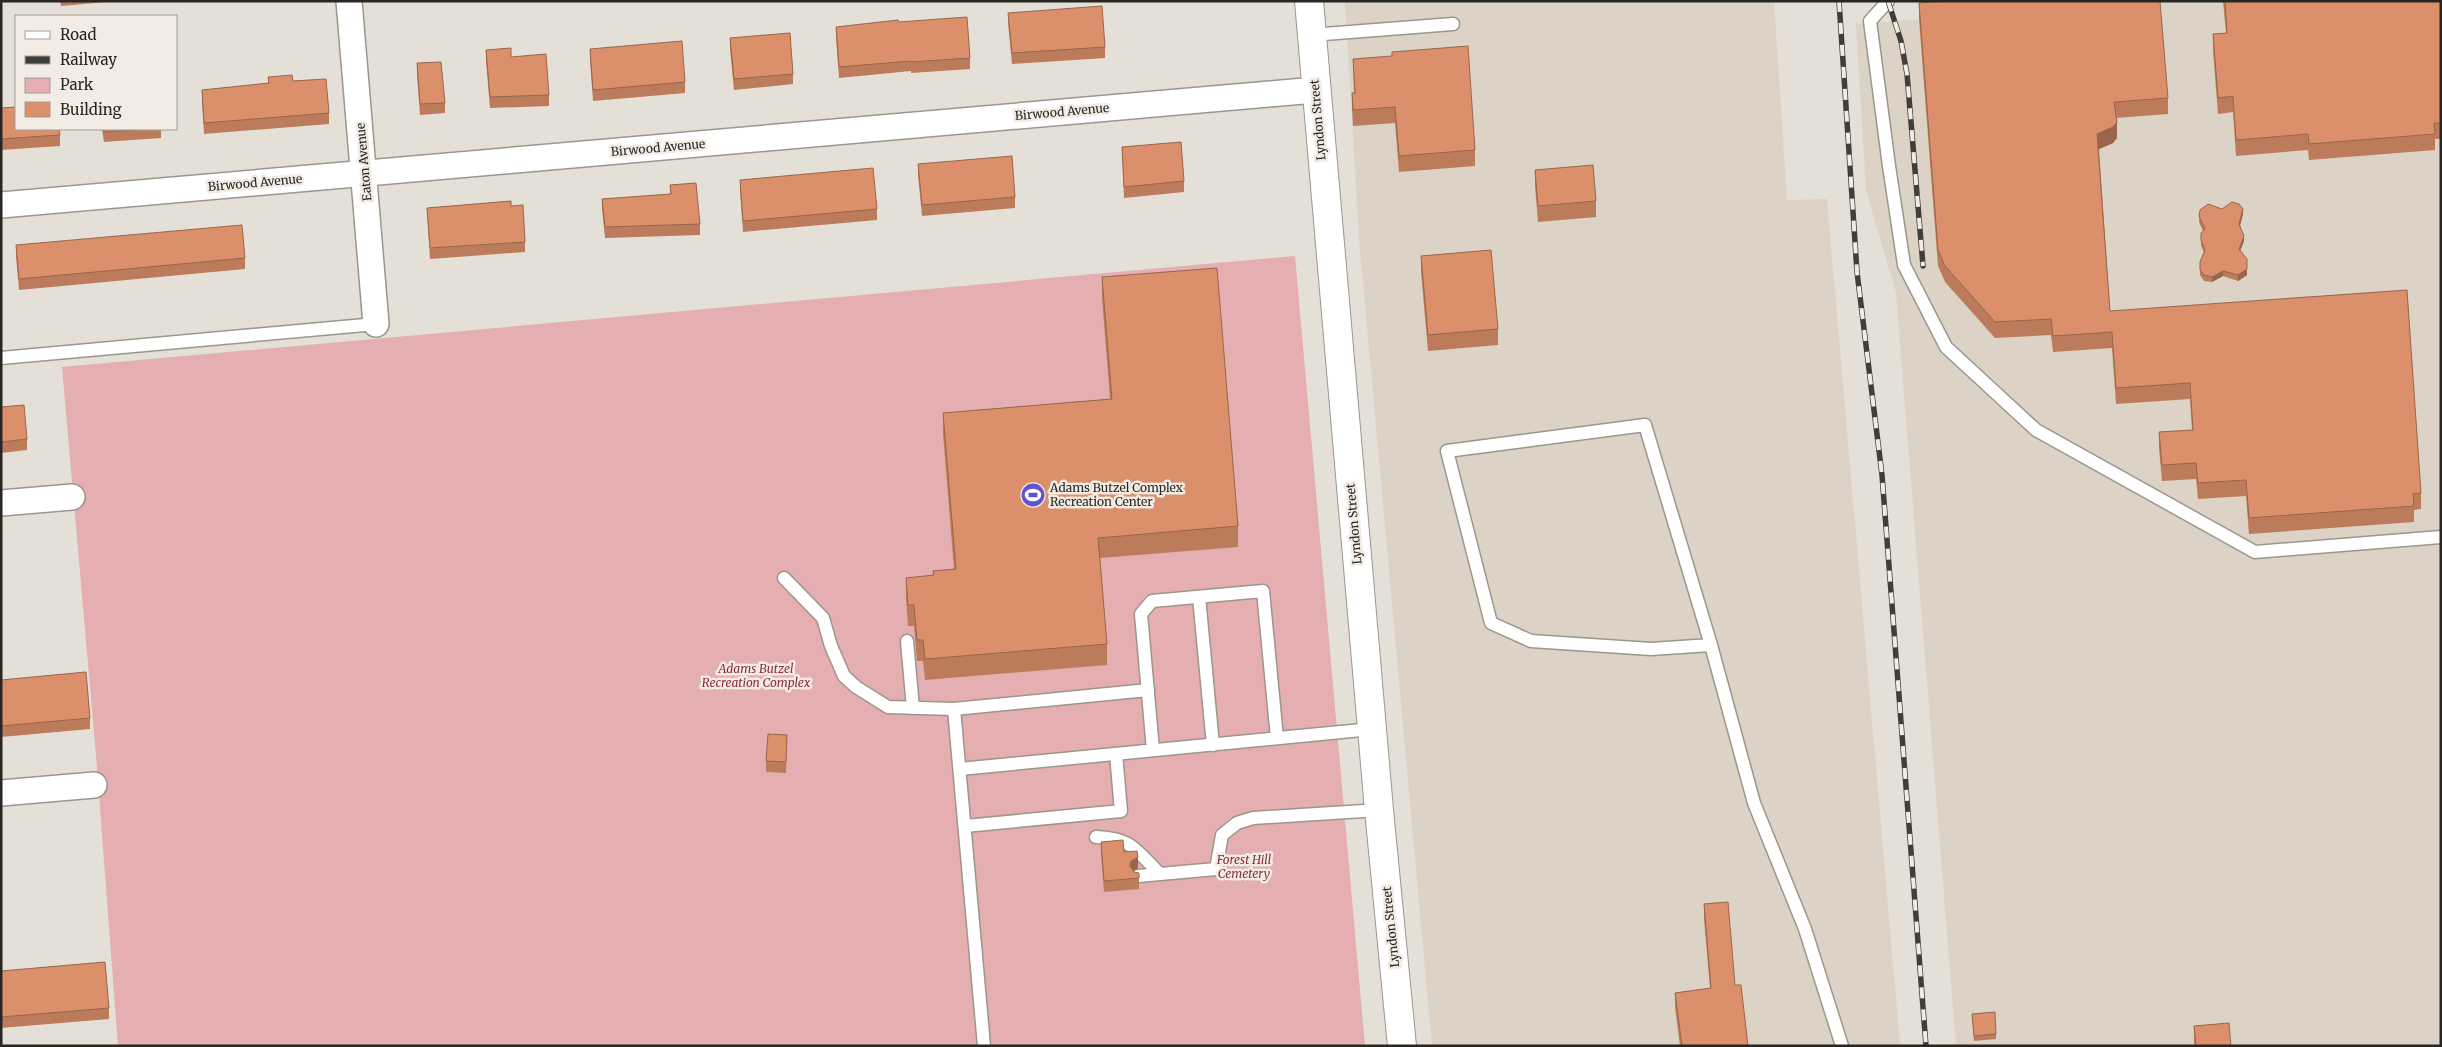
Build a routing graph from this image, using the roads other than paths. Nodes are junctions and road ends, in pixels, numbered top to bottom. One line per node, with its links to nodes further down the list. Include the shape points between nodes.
1 (349, 1): 7 (street, Eaton Avenue)
2 (1309, 1): 5 (street, Lyndon Street)
3 (1888, 1): 13 (lane, via 1870,21 1904,265 1946,347 2036,430 2255,552)
4 (1453, 24): 5 (lane)
5 (1311, 35): 6 (street, Lyndon Street)
6 (1315, 90): 7 (street, Birwood Avenue); 21 (street, Lyndon Street)
7 (365, 174): 8 (street, Birwood Avenue); 9 (street, Eaton Avenue)
8 (1, 205)
9 (376, 324): 10 (lane)
10 (1, 358)
11 (72, 497): 12 (street)
12 (1, 503)
13 (2441, 536)
14 (784, 578): 19 (lane, via 823,618 844,676 888,707)
15 (1199, 597): 18 (lane, via 1152,601 1141,614); 22 (lane, via 1263,590); 23 (lane)
16 (907, 640): 19 (lane)
17 (1711, 645): 17 (lane, via 1645,425 1447,451 1491,623 1531,641 1651,649); 36 (lane, via 1754,804 1805,929)
18 (1148, 690): 20 (lane); 24 (lane)
19 (913, 708): 20 (lane)
20 (954, 709): 26 (lane)
21 (1372, 729): 22 (lane); 29 (street, Lyndon Street)
22 (1277, 738): 23 (lane)
23 (1213, 744): 24 (lane)
24 (1153, 750): 25 (lane)
25 (1116, 754): 26 (lane); 30 (lane, via 1121,811)
26 (960, 769): 30 (lane)
27 (94, 785): 28 (street)
28 (1, 793)
29 (1379, 810): 32 (lane, via 1253,818 1237,823 1222,835 1216,869); 35 (street, Lyndon Street)
30 (965, 826): 34 (lane)
31 (1096, 837): 32 (lane, via 1130,843)
32 (1160, 874): 33 (lane)
33 (1138, 876)
34 (984, 1046)
35 (1402, 1046)
36 (1842, 1046)

